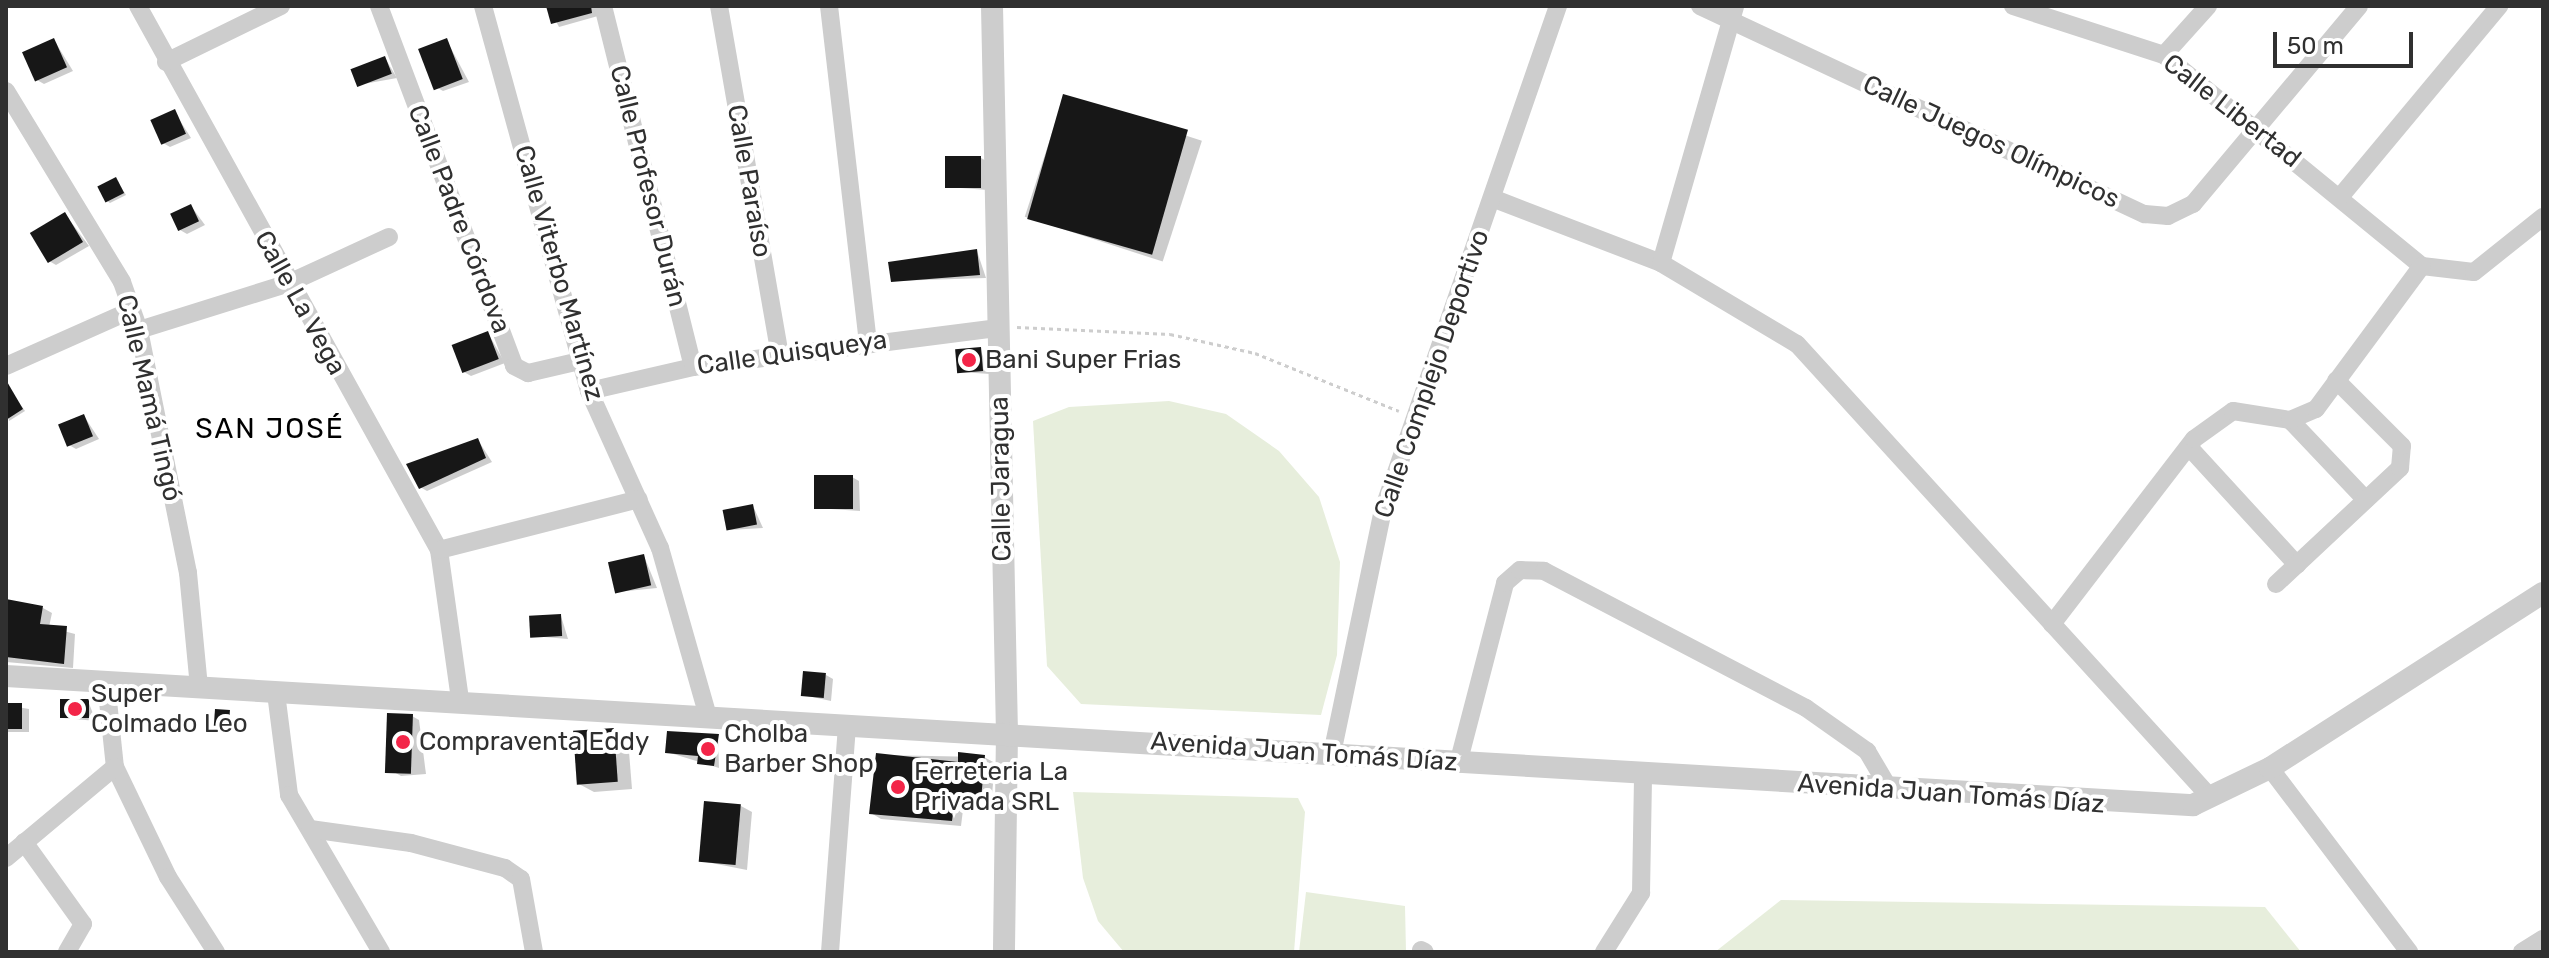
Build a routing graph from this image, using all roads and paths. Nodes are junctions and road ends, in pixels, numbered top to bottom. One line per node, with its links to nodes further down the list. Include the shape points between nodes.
1 (138, 6): 19 (street, Calle La Vega)
2 (281, 6): 17 (street)
3 (379, 6): 34 (street, Calle Padre Córdova, via 514,366 528,373)
4 (483, 6): 34 (street, Calle Viterbo Martínez)
5 (603, 6): 36 (street, Calle Profesor Durán)
6 (719, 6): 33 (street, Calle Paraíso)
7 (829, 6): 32 (street)
8 (992, 6): 30 (street, Calle Jaragua)
9 (1558, 6): 23 (street, Calle Complejo Deportivo)
10 (1700, 6): 16 (street, Calle Juegos Olímpicos)
11 (2013, 6): 15 (street, Calle Libertad)
12 (2208, 6): 18 (street)
13 (2359, 6): 21 (street, Calle Juegos Olímpicos)
14 (2499, 6): 22 (street)
15 (2065, 12): 18 (street, Calle Libertad)
16 (1733, 13): 21 (street, Calle Juegos Olímpicos, via 2145,214 2168,216 2193,204); 26 (street)
17 (240, 14): 19 (street)
18 (2164, 55): 21 (street, Calle Libertad)
19 (166, 62): 28 (street, Calle La Vega)
20 (6, 91): 29 (street, Calle Mamá Tingó, via 122,282)
21 (2255, 125): 22 (street, Calle Libertad)
22 (2340, 197): 27 (street, Calle Libertad)
23 (1492, 198): 26 (street); 39 (street, Calle Complejo Deportivo)
24 (2543, 217): 27 (street, via 2474,272)
25 (389, 237): 28 (street)
26 (1661, 263): 48 (street, via 1797,344)
27 (2422, 266): 37 (street)
28 (289, 283): 31 (street); 44 (street, Calle La Vega)
29 (132, 310): 31 (street, Calle Mamá Tingó); 35 (street)
30 (997, 328): 32 (street, Calle Quisqueya); 39 (path, via 1084,326 1227,346 1337,381); 56 (street, Calle Jaragua)
31 (139, 330): 51 (street, Calle Mamá Tingó, via 188,573)
32 (868, 341): 33 (street, Calle Quisqueya)
33 (780, 357): 36 (street, Calle Quisqueya)
34 (580, 361): 38 (street, Calle Viterbo Martínez)
35 (6, 366)
36 (693, 367): 38 (street, Calle Quisqueya)
37 (2336, 380): 40 (street, via 2316,409); 43 (street, via 2402,446 2400,468)
38 (589, 391): 42 (street, Calle Viterbo Martínez)
39 (1415, 419): 57 (street, Calle Complejo Deportivo, via 1373,552)
40 (2290, 420): 41 (street, via 2233,411); 43 (street)
41 (2189, 447): 45 (street); 48 (street)
42 (639, 499): 44 (street); 54 (street, Calle Viterbo Martínez, via 686,628)
43 (2366, 500): 45 (street)
44 (439, 550): 53 (street, Calle La Vega)
45 (2297, 565): 46 (street)
46 (2276, 584)
47 (2543, 593): 60 (street, Avenida Juan Tomás Díaz)
48 (2052, 624): 63 (street)
49 (6, 676): 50 (street, Avenida Juan Tomás Díaz)
50 (106, 682): 51 (street, Avenida Juan Tomás Díaz); 59 (street)
51 (199, 687): 52 (street, Avenida Juan Tomás Díaz)
52 (276, 693): 53 (street, Avenida Juan Tomás Díaz); 64 (street, via 289,795)
53 (460, 700): 54 (street, Avenida Juan Tomás Díaz)
54 (708, 717): 55 (street, Avenida Juan Tomás Díaz)
55 (847, 726): 56 (street, Avenida Juan Tomás Díaz); 72 (street)
56 (1007, 733): 57 (street, Avenida Juan Tomás Díaz); 73 (street, Calle Jaragua)
57 (1333, 749): 58 (street, Avenida Juan Tomás Díaz)
58 (1458, 764): 61 (street, Avenida Juan Tomás Díaz); 62 (street, via 1505,583 1520,570 1544,571 1806,708 1867,751)
59 (115, 767): 65 (street); 69 (street, via 168,877)
60 (2270, 768): 63 (street, Avenida Juan Tomás Díaz); 75 (street)
61 (1643, 773): 62 (street, Avenida Juan Tomás Díaz); 74 (street, via 1641,893)
62 (1890, 790): 63 (street, Avenida Juan Tomás Díaz, via 2154,806)
63 (2211, 798)
64 (310, 829): 70 (street); 71 (street, via 411,843 505,868 521,879)
65 (24, 842): 66 (street); 68 (street, via 83,924)
66 (6, 858)
67 (2543, 939): 76 (street)
68 (67, 952)
69 (216, 952)
70 (381, 952)
71 (534, 952)
72 (830, 952)
73 (1004, 952)
74 (1604, 952)
75 (2409, 952)
76 (2522, 952)

